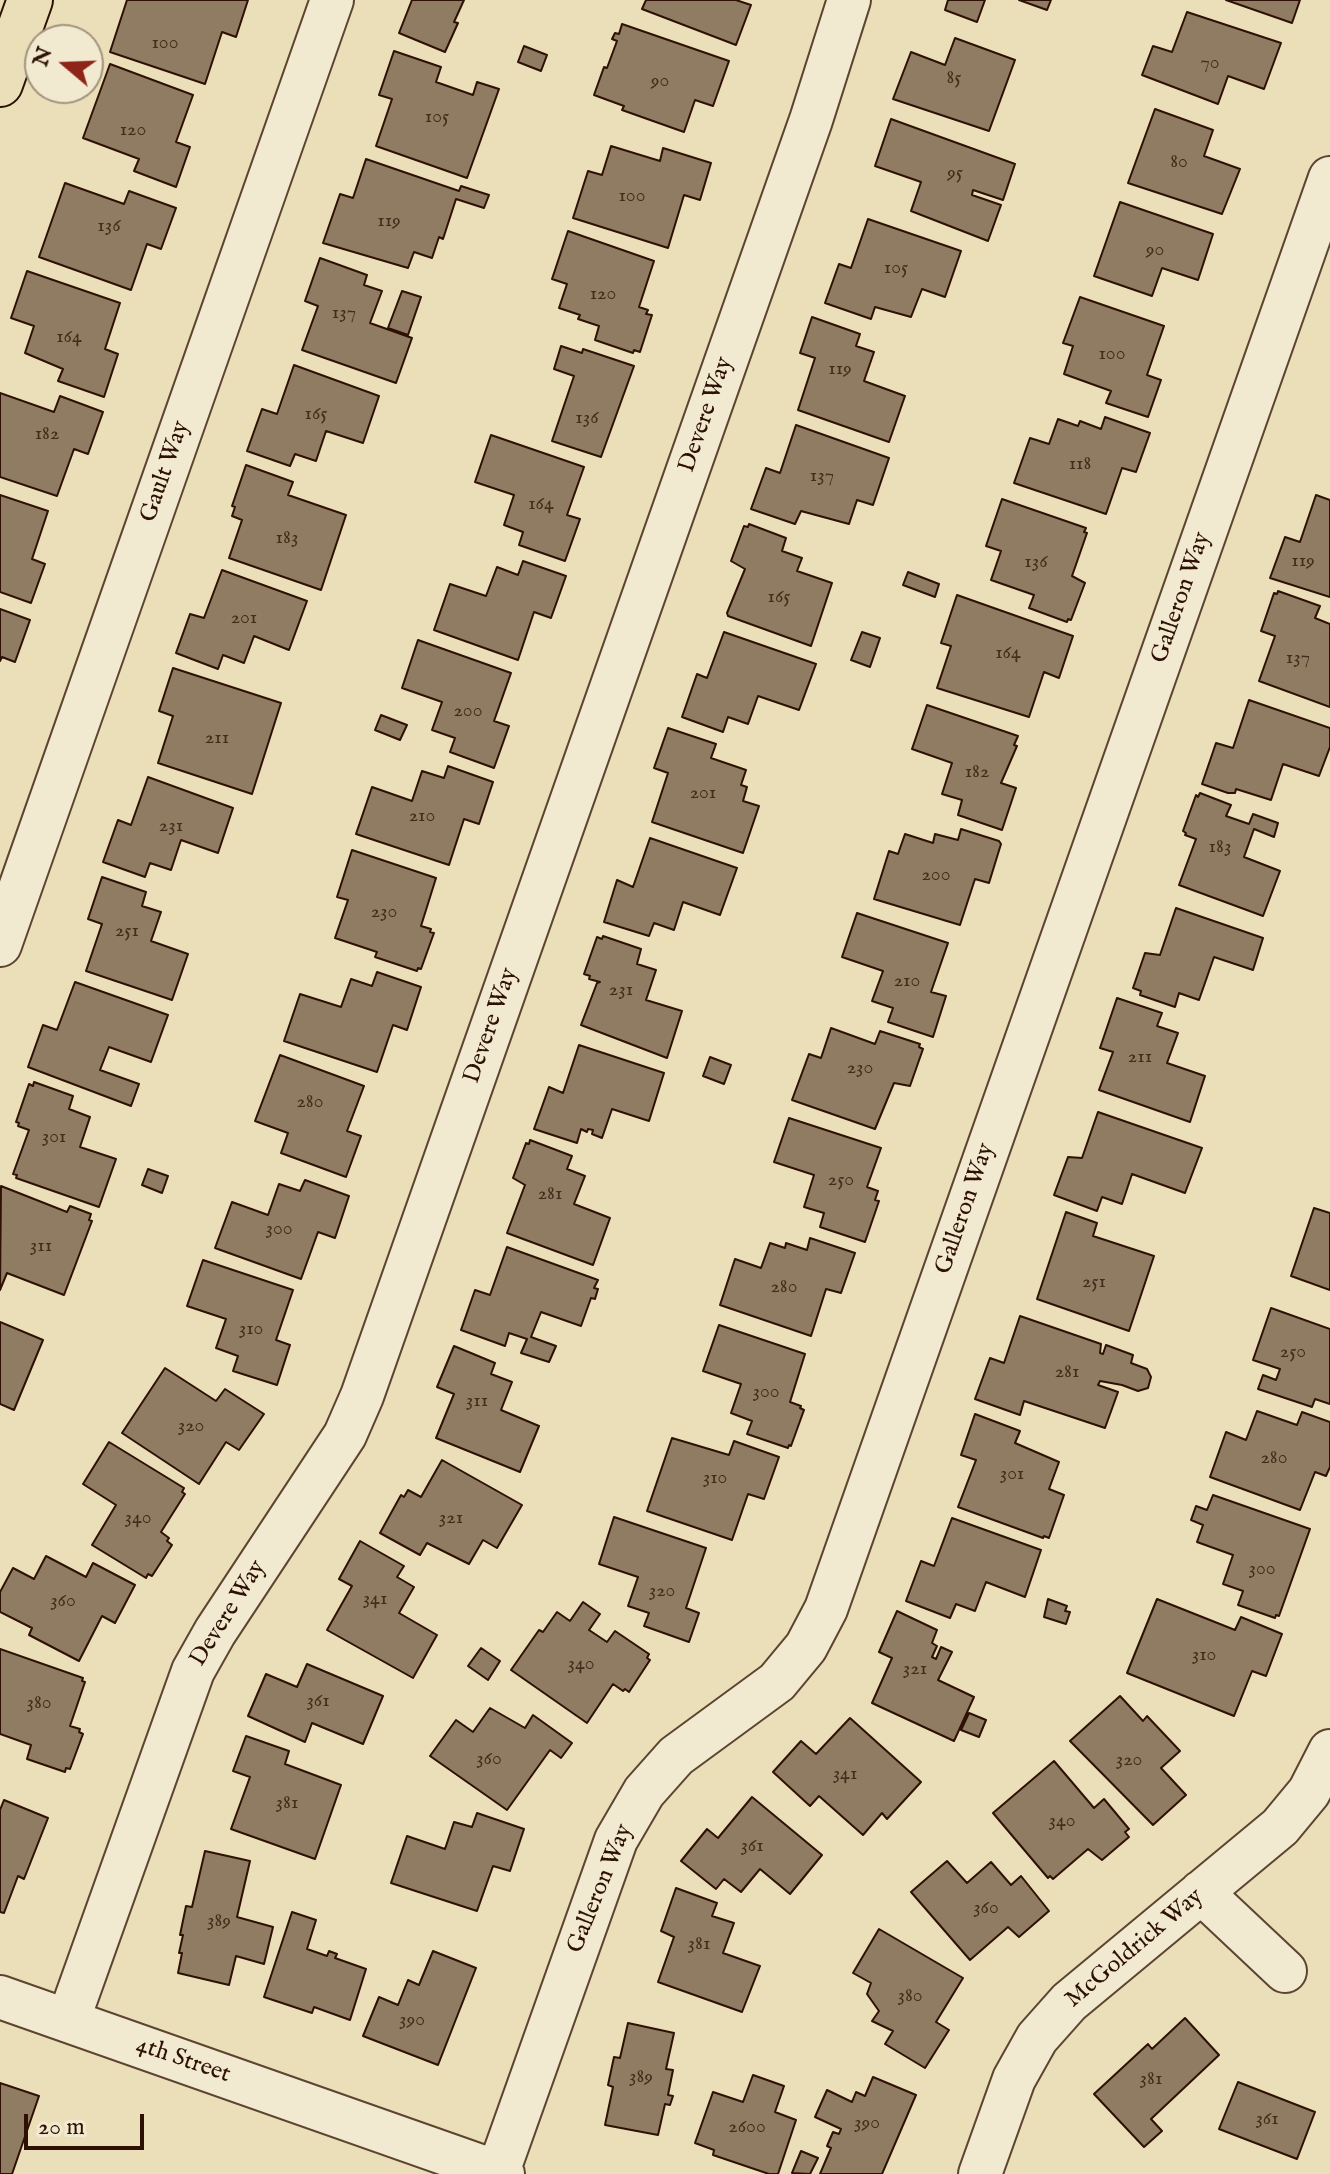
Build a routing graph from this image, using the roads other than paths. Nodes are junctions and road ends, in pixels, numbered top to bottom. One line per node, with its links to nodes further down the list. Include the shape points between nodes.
1 (30, 0): 4 (main road)
2 (332, 0): 6 (street, Gault Way)
3 (849, 0): 11 (street, Devere Way, via 362,1396 345,1435 193,1671)
4 (0, 84)
5 (1330, 178): 12 (street, Galleron Way, via 826,1609 806,1647 777,1682 676,1756 644,1792 616,1840)
6 (0, 945)
7 (1330, 1751): 8 (street, McGoldrick Way, via 1309,1792 1280,1827)
8 (1201, 1892): 9 (street); 13 (street, McGoldrick Way, via 1069,2002 1037,2038 1014,2079)
9 (1285, 1971)
10 (0, 1997): 11 (street, 4th Street)
11 (68, 2021): 12 (street, 4th Street)
12 (500, 2173)
13 (980, 2174)

